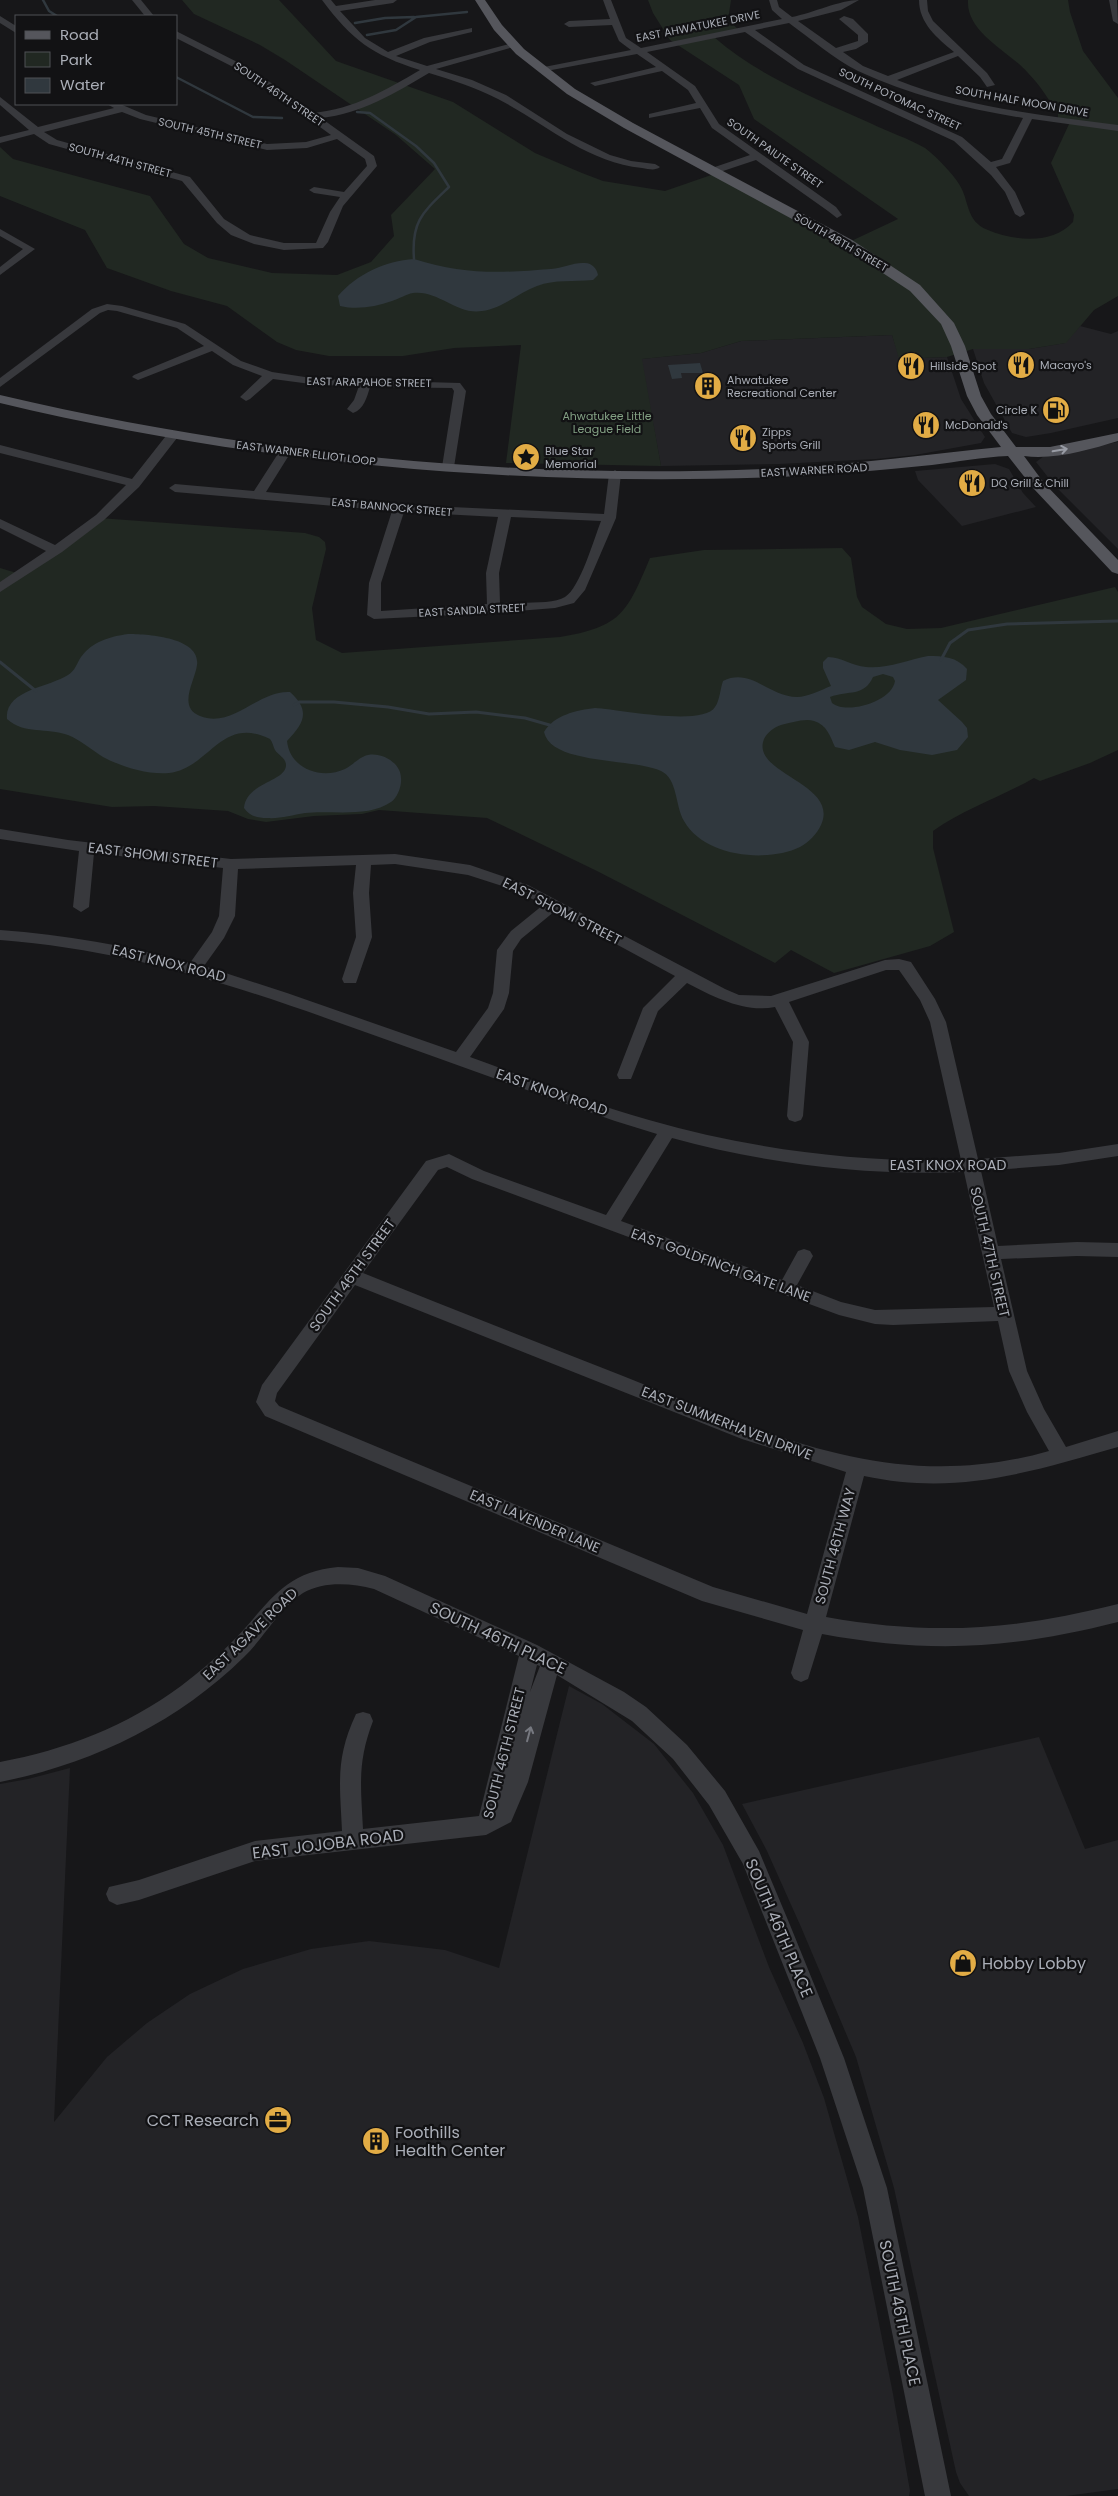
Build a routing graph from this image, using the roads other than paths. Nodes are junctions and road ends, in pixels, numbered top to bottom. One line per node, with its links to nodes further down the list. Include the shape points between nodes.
1 (136, 0): 11 (street)
2 (326, 0): 10 (street)
3 (393, 0): 10 (street)
4 (480, 0): 22 (main road, SOUTH 48TH STREET)
5 (606, 0): 16 (street, SOUTH PAIUTE STREET)
6 (773, 0): 14 (street, SOUTH HALF MOON DRIVE, via 775,8)
7 (855, 0): 14 (street, EAST AHWATUKEE DRIVE, via 838,8)
8 (923, 0): 25 (street, via 922,11 926,18)
9 (1113, 0): 15 (street)
10 (334, 8): 26 (street, via 373,48)
11 (149, 15)
12 (0, 19): 18 (street)
13 (844, 19): 24 (street, via 863,34 864,42)
14 (790, 20): 20 (street, EAST AHWATUKEE DRIVE); 24 (street, SOUTH HALF MOON DRIVE)
15 (1118, 21)
16 (614, 22): 17 (street); 23 (street, SOUTH PAIUTE STREET, via 622,39)
17 (570, 24)
18 (15, 29)
19 (469, 30): 26 (street, via 427,40)
20 (747, 30): 23 (street, EAST AHWATUKEE DRIVE); 45 (street, SOUTH POTOMAC STREET, via 801,67 946,132 970,147)
21 (178, 35): 37 (street, SOUTH 46TH STREET, via 250,72)
22 (514, 44): 27 (street); 29 (main road, SOUTH 48TH STREET)
23 (637, 51): 28 (street, SOUTH PAIUTE STREET); 29 (street, EAST AHWATUKEE DRIVE)
24 (834, 51): 30 (street, SOUTH HALF MOON DRIVE)
25 (961, 53): 30 (street); 32 (street)
26 (389, 55): 27 (street)
27 (426, 68): 37 (street, via 373,101 332,114); 46 (street, via 494,93 574,142 626,164)
28 (664, 68): 31 (street); 35 (street, SOUTH PAIUTE STREET, via 692,88)
29 (544, 70): 47 (main road, SOUTH 48TH STREET, via 609,114)
30 (887, 80): 39 (street, SOUTH HALF MOON DRIVE, via 942,99)
31 (595, 83)
32 (990, 85)
33 (0, 100): 41 (street, SOUTH 44TH STREET)
34 (114, 105): 36 (street, SOUTH 45TH STREET)
35 (702, 106): 38 (street); 44 (street, SOUTH PAIUTE STREET, via 715,126)
36 (122, 109): 41 (street); 42 (street, SOUTH 45TH STREET, via 267,147 307,145)
37 (311, 116): 42 (street, SOUTH 46TH STREET)
38 (652, 116)
39 (1029, 116): 40 (street, SOUTH HALF MOON DRIVE); 45 (street, via 1006,161)
40 (1118, 128)
41 (36, 131): 43 (street); 49 (street, SOUTH 44TH STREET, via 59,144 186,179 227,227 252,239 292,246 319,246)
42 (340, 135): 49 (street, SOUTH 46TH STREET, via 370,158 372,166)
43 (0, 140)
44 (757, 156): 47 (street); 51 (street, SOUTH PAIUTE STREET)
45 (988, 166): 50 (street, SOUTH POTOMAC STREET, via 1008,187)
46 (655, 167)
47 (713, 171): 66 (main road, SOUTH 48TH STREET, via 865,254 915,288 947,323 974,396 984,415)
48 (314, 190): 49 (street)
49 (346, 195)
50 (1020, 214)
51 (836, 215)
52 (0, 232): 53 (street, via 30,249)
53 (0, 272)
54 (213, 347): 55 (street, EAST ARAPAHOE STREET, via 237,363); 56 (street); 57 (street, EAST ARAPAHOE STREET, via 181,326 107,307 96,311)
55 (270, 375): 58 (street, EAST ARAPAHOE STREET); 59 (street)
56 (138, 377)
57 (0, 384)
58 (366, 384): 61 (street); 68 (street, EAST ARAPAHOE STREET, via 456,384 460,391)
59 (246, 396)
60 (0, 399): 63 (main road, EAST WARNER ELLIOT LOOP)
61 (353, 410)
62 (1118, 425): 66 (main road, EAST WARNER ROAD, via 1028,442)
63 (173, 435): 67 (main road, EAST WARNER ELLIOT LOOP); 70 (street)
64 (1118, 437): 66 (main road, EAST WARNER ROAD, one-way to 64, via 1037,454)
65 (0, 449): 70 (street)
66 (1012, 451): 69 (main road, EAST WARNER ROAD, via 834,469); 78 (main road, SOUTH 48TH STREET, via 1047,496)
67 (285, 452): 68 (main road, EAST WARNER ELLIOT LOOP); 72 (street)
68 (448, 467): 69 (main road, EAST WARNER ELLIOT LOOP)
69 (615, 474): 75 (street, via 614,507)
70 (135, 484): 77 (street, via 88,527)
71 (175, 488): 72 (street, EAST BANNOCK STREET)
72 (258, 495): 73 (street, EAST BANNOCK STREET)
73 (399, 508): 74 (street, EAST BANNOCK STREET); 80 (street, EAST SANDIA STREET, via 375,583 374,615)
74 (505, 514): 75 (street, EAST BANNOCK STREET); 80 (street, via 493,573)
75 (610, 518): 80 (street, EAST SANDIA STREET, via 579,590 569,600)
76 (0, 523): 77 (street)
77 (54, 550): 79 (street)
78 (1118, 569)
79 (0, 588)
80 (494, 609)
81 (0, 834): 82 (street, EAST SHOMI STREET)
82 (88, 848): 84 (street, EAST SHOMI STREET); 86 (street)
83 (364, 859): 84 (street, EAST SHOMI STREET); 85 (street, EAST SHOMI STREET, via 422,861 470,870 523,888); 91 (street, via 361,893 364,937)
84 (231, 864): 89 (street, via 227,916 219,934)
85 (554, 904): 90 (street, EAST SHOMI STREET); 93 (street, via 510,942 503,959 501,993 496,1009)
86 (81, 907)
87 (0, 936): 89 (street, EAST KNOX ROAD, via 85,944)
88 (899, 964): 92 (street, EAST SHOMI STREET, via 885,965); 99 (street, SOUTH 47TH STREET, via 909,971 938,1022)
89 (194, 968): 93 (street, EAST KNOX ROAD)
90 (686, 975): 92 (street, EAST SHOMI STREET, via 731,998 760,1003); 94 (street, via 651,1008)
91 (350, 979)
92 (780, 1001): 95 (street, via 801,1042)
93 (460, 1060): 96 (street, EAST KNOX ROAD)
94 (625, 1075)
95 (795, 1116)
96 (668, 1131): 99 (street, EAST KNOX ROAD, via 758,1152 821,1160); 100 (street)
97 (1118, 1150): 99 (street, EAST KNOX ROAD, via 1034,1163)
98 (449, 1160): 100 (street, EAST GOLDFINCH GATE LANE, via 478,1175); 104 (street, SOUTH 46TH STREET, via 432,1165)
99 (971, 1167): 102 (street, SOUTH 47TH STREET)
100 (610, 1223): 105 (street, EAST GOLDFINCH GATE LANE)
101 (1118, 1250): 102 (street)
102 (990, 1253): 106 (street, SOUTH 47TH STREET)
103 (804, 1256): 105 (street)
104 (351, 1276): 107 (street, SOUTH 46TH STREET, via 268,1390); 110 (street, EAST SUMMERHAVEN DRIVE, via 749,1434 810,1456)
105 (786, 1290): 106 (street, EAST GOLDFINCH GATE LANE, via 875,1317)
106 (1004, 1314): 109 (street, SOUTH 47TH STREET, via 1022,1384)
107 (265, 1402): 113 (street, EAST LAVENDER LANE, via 272,1411 709,1595 785,1619)
108 (1118, 1439): 109 (street, EAST SUMMERHAVEN DRIVE)
109 (1060, 1455): 110 (street, EAST SUMMERHAVEN DRIVE, via 993,1472 936,1475)
110 (857, 1468): 113 (street, SOUTH 46TH WAY)
111 (339, 1574): 114 (street, SOUTH 46TH PLACE, via 378,1582); 118 (street, EAST AGAVE ROAD, via 296,1587 213,1673 147,1719 81,1750)
112 (1118, 1613): 113 (street, EAST LAVENDER LANE, via 1051,1630 959,1639 867,1634)
113 (814, 1624): 116 (street)
114 (530, 1651): 115 (street, SOUTH 46TH PLACE); 119 (street, SOUTH 46TH STREET)
115 (552, 1662): 119 (street, SOUTH 46TH STREET, one-way to 115, via 503,1815 517,1782 542,1687); 122 (street, SOUTH 46TH PLACE, via 617,1699 669,1742 717,1798 751,1858 832,2058 875,2188)
116 (801, 1673)
117 (363, 1721): 120 (street, via 350,1766)
118 (0, 1772)
119 (486, 1825): 120 (street, EAST JOJOBA ROAD)
120 (353, 1840): 121 (street, EAST JOJOBA ROAD, via 254,1851 140,1890)
121 (116, 1894)
122 (938, 2496)

